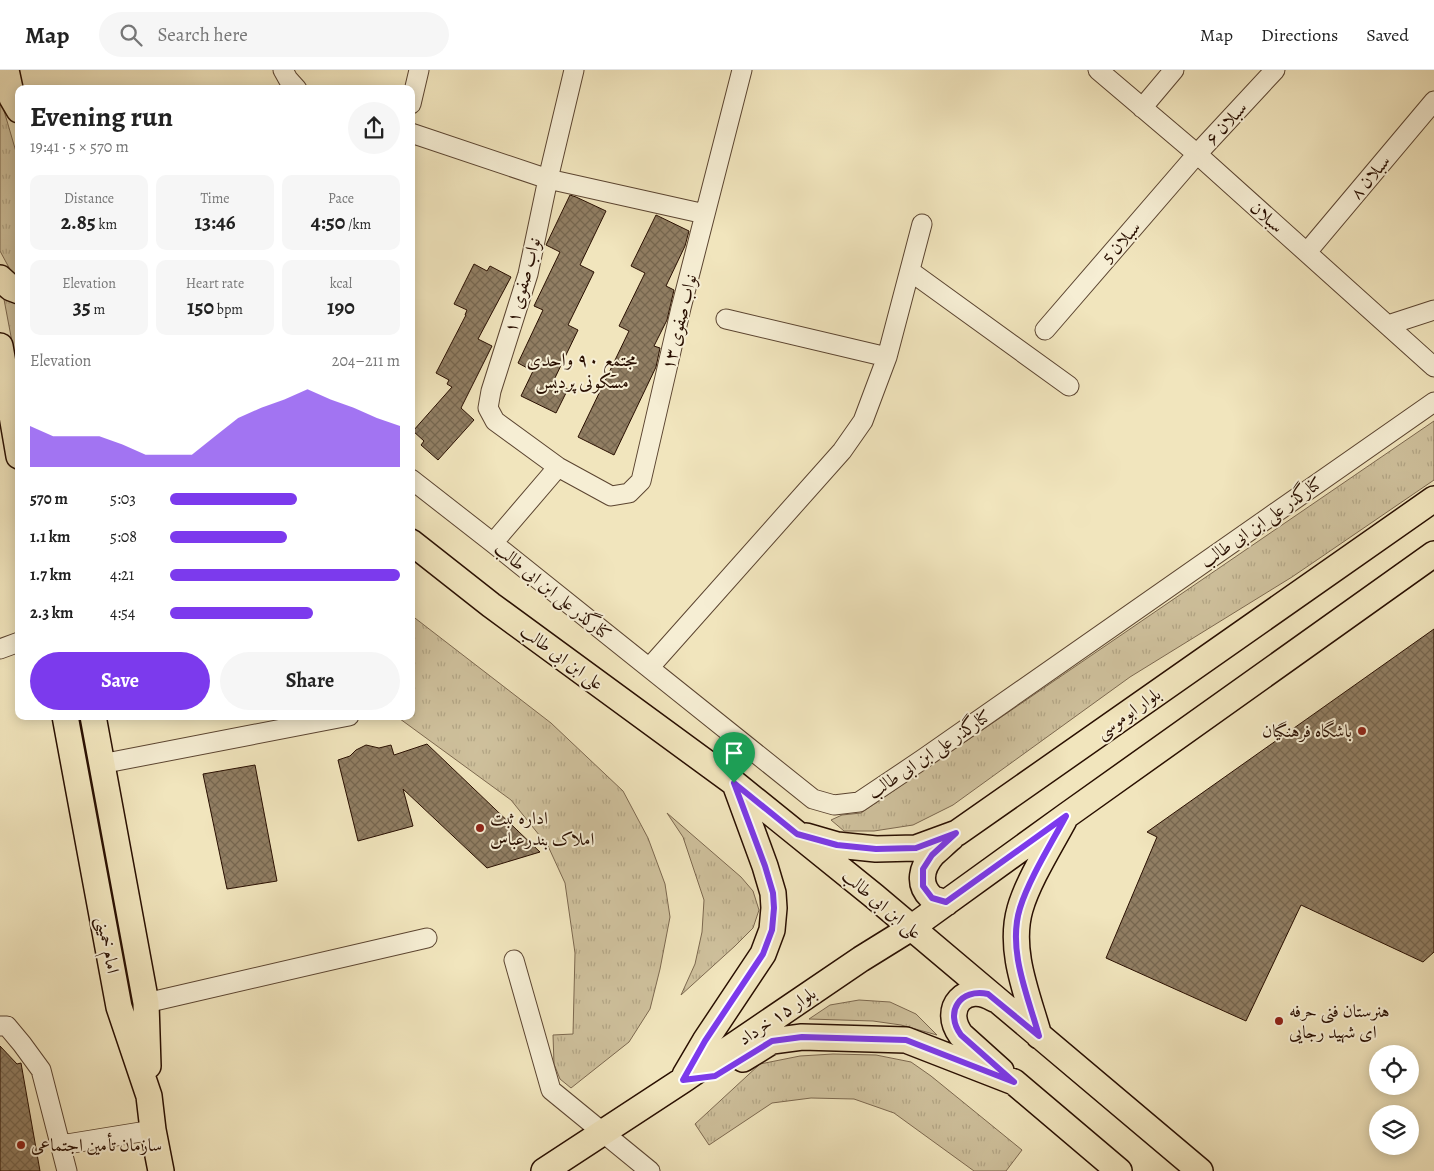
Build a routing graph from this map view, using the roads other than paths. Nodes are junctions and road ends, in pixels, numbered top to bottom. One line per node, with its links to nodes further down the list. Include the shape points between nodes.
1 (6, 70): 11 (main road)
2 (283, 70): 9 (street)
3 (419, 70): 10 (street)
4 (574, 70): 16 (street, نواب صفوی ۱۱)
5 (742, 70): 17 (street, نواب صفوی ۱۳)
6 (1098, 70): 13 (street, سبلان)
7 (1174, 70): 13 (street)
8 (1275, 70): 15 (street, سبلان ۶)
9 (293, 85)
10 (415, 87)
11 (15, 102)
12 (1434, 102): 19 (street, سبلان ۸)
13 (1142, 108): 15 (street, سبلان)
14 (415, 134): 16 (street)
15 (1197, 154): 19 (street, سبلان); 26 (street, سبلان 5)
16 (548, 179): 17 (street); 33 (street, نواب صفوی ۱۱, via 528,274 488,408 495,421)
17 (705, 214): 33 (street, نواب صفوی ۱۳, via 641,481 629,493 611,496)
18 (922, 224): 20 (street)
19 (1307, 252): 25 (street, سبلان)
20 (910, 271): 28 (street); 30 (street)
21 (0, 278): 22 (main road)
22 (15, 290)
23 (1434, 310): 25 (street)
24 (726, 319): 28 (street)
25 (1388, 326): 29 (street, سبلان)
26 (1045, 330)
27 (0, 346): 32 (main road)
28 (887, 358): 41 (street, via 863,421 842,451)
29 (1434, 367)
30 (1069, 386)
31 (1434, 402): 41 (street, کنارگذر علی ابن ابی طالب, via 859,802 834,805 813,799)
32 (15, 433)
33 (558, 466): 36 (street)
34 (415, 482): 36 (street, کنارگذر علی ابن ابی طالب)
35 (1434, 499): 48 (main road, بلوار ابوموسی)
36 (493, 543): 41 (street, کنارگذر علی ابن ابی طالب)
37 (415, 545): 46 (main road, علی ابن ابی طالب, via 491,606)
38 (1434, 554): 47 (main road)
39 (15, 643): 40 (street)
40 (0, 649)
41 (649, 668)
42 (65, 720): 60 (main road, امام خمینی, via 119,1006)
43 (94, 720): 45 (main road)
44 (328, 720): 45 (street)
45 (102, 764): 55 (main road)
46 (734, 783): 49 (main road, علی ابن ابی طالب); 58 (main road, via 773,893 772,930 763,954)
47 (1066, 816): 50 (main road); 57 (main road, via 1030,884 1016,931 1020,970)
48 (956, 833): 49 (main road, بلوار ابوموسی, via 916,848 876,849 837,845); 50 (main road, via 932,855 923,869 923,886 932,898)
49 (797, 834): 51 (main road, علی ابن ابی طالب)
50 (946, 902): 51 (main road)
51 (911, 928): 54 (main road, علی ابن ابی طالب); 58 (main road, بلوار ۱۵ خرداد)
52 (427, 938): 55 (street)
53 (514, 960): 62 (street, via 551,1090)
54 (994, 999): 57 (main road, علی ابن ابی طالب); 59 (main road, via 979,992 963,997 957,1004 953,1020 961,1035)
55 (146, 1004): 60 (main road)
56 (0, 1026): 63 (street, via 7,1026 41,1070)
57 (1039, 1036): 69 (main road, علی ابن ابی طالب)
58 (683, 1080): 59 (main road, via 715,1076 772,1041 802,1037 906,1040); 62 (main road, بلوار ۱۵ خرداد)
59 (1014, 1082): 68 (main road)
60 (149, 1096): 61 (main road, امام خمینی)
61 (153, 1130): 63 (street); 65 (main road, امام خمینی)
62 (603, 1133): 66 (main road, بلوار ۱۵ خرداد); 67 (street)
63 (61, 1145): 64 (street)
64 (66, 1171)
65 (161, 1171)
66 (544, 1171)
67 (650, 1171)
68 (1119, 1171)
69 (1200, 1171)

